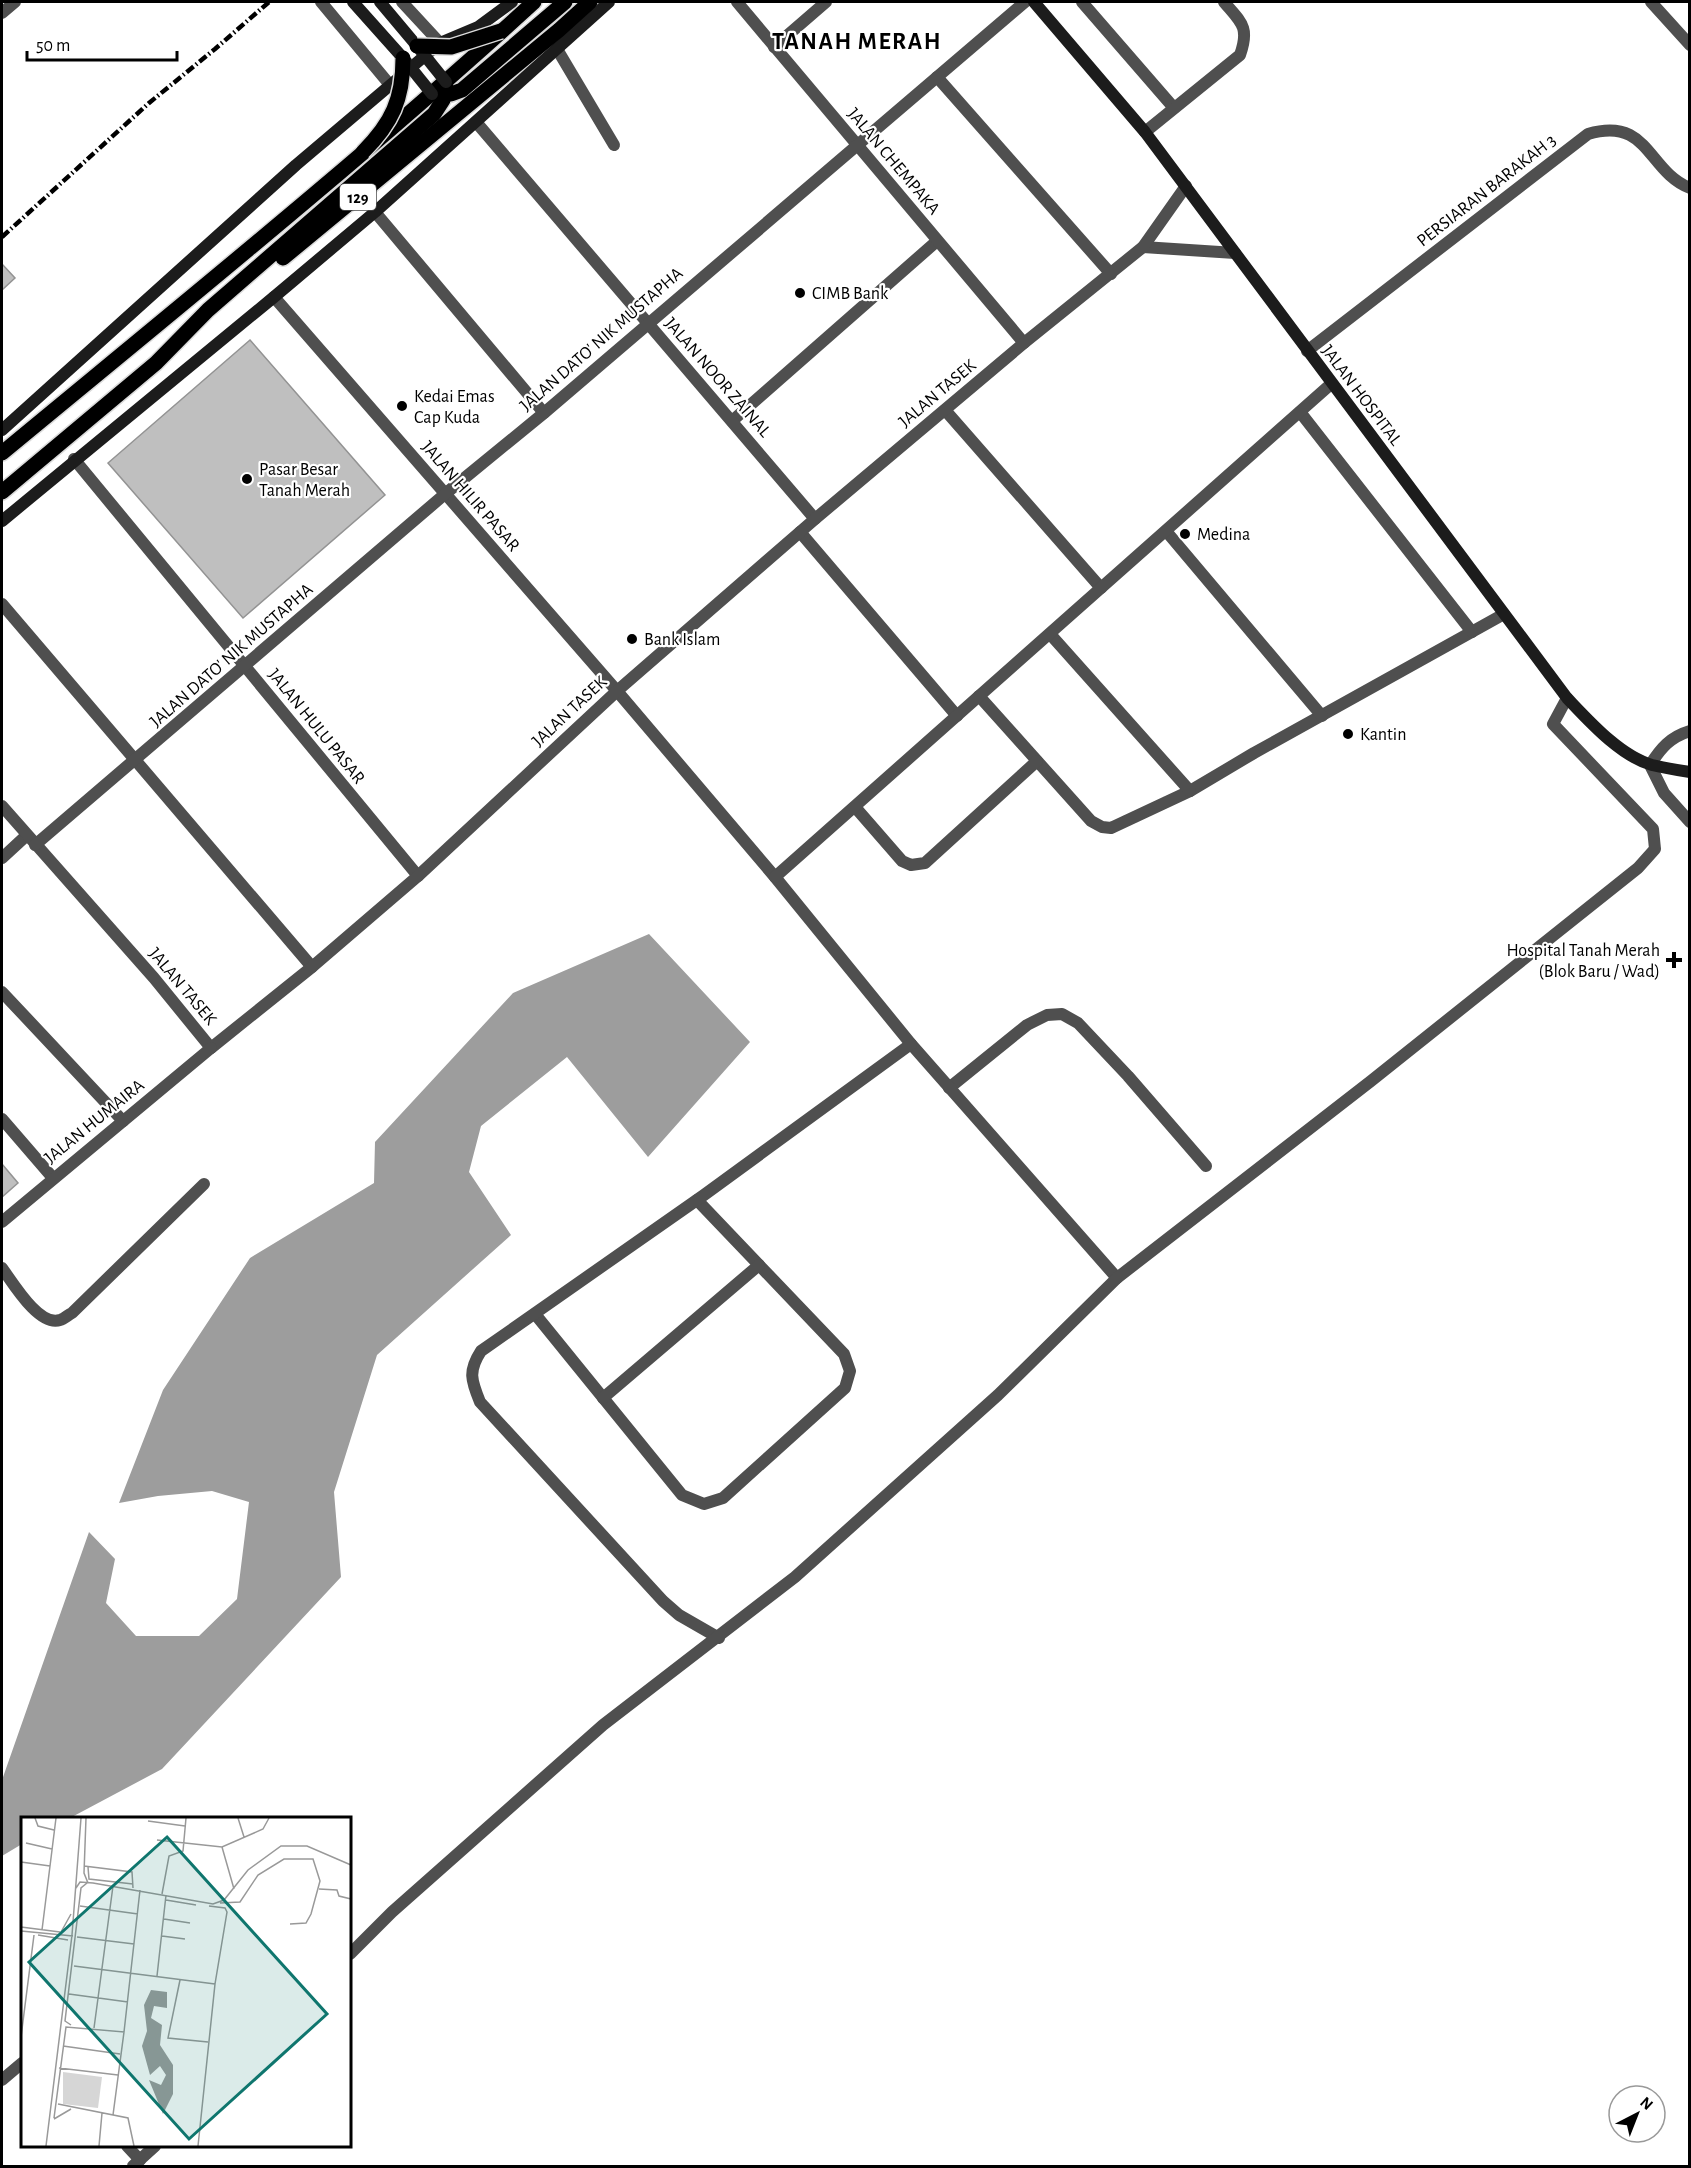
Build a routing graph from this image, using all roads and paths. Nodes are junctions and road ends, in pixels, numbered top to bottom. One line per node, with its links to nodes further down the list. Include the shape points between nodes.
1 (15, 2): 18 (street)
2 (321, 2): 27 (street)
3 (353, 2): 25 (main road)
4 (380, 2): 22 (main road)
5 (402, 2): 20 (street)
6 (512, 2): 20 (main road, via 478,27)
7 (534, 2): 19 (main road)
8 (565, 2): 28 (main road, via 462,90)
9 (590, 2): 46 (main road, 129)
10 (609, 2): 24 (main road)
11 (737, 2): 23 (street, JALAN CHEMPAKA)
12 (826, 2): 23 (street)
13 (1025, 2): 26 (street, JALAN DATO' NIK MUSTAPHA)
14 (1034, 2): 31 (main road, JALAN HOSPITAL)
15 (1082, 2): 29 (street)
16 (1224, 2): 29 (street, via 1241,21 1246,39 1240,55)
17 (1651, 2): 21 (street)
18 (2, 13)
19 (501, 31): 22 (main road, bridge, via 451,47); 28 (main road, bridge)
20 (440, 43): 27 (main road)
21 (1689, 45)
22 (417, 46): 28 (main road, bridge)
23 (774, 47): 33 (street, JALAN CHEMPAKA)
24 (557, 49): 30 (main road); 32 (street)
25 (402, 58): 28 (main road, bridge); 34 (main road, bridge, via 399,100 378,137)
26 (938, 77): 33 (street, JALAN DATO' NIK MUSTAPHA); 41 (street)
27 (390, 85): 52 (main road)
28 (441, 90): 34 (main road, bridge); 46 (main road, via 440,107 434,114 208,310)
29 (1174, 108): 31 (street)
30 (476, 122): 37 (main road); 43 (street, JALAN NOOR ZAINAL)
31 (1145, 132): 35 (main road, JALAN HOSPITAL)
32 (614, 145)
33 (858, 145): 38 (street, JALAN CHEMPAKA); 43 (street, JALAN DATO' NIK MUSTAPHA)
34 (363, 152): 53 (main road)
35 (1186, 186): 39 (street, JALAN TASEK); 40 (main road, JALAN HOSPITAL)
36 (1689, 188): 45 (street, PERSIARAN BARAKAH 3, via 1680,184 1638,140 1622,131 1604,129 1588,134)
37 (375, 212): 42 (main road); 50 (street)
38 (938, 241): 44 (street, JALAN CHEMPAKA); 51 (street)
39 (1143, 248): 40 (street); 41 (street, JALAN TASEK)
40 (1235, 253): 45 (main road, JALAN HOSPITAL)
41 (1111, 274): 44 (street, JALAN TASEK)
42 (274, 297): 54 (main road); 56 (street, JALAN HILIR PASAR)
43 (647, 323): 50 (street, JALAN DATO' NIK MUSTAPHA); 51 (street, JALAN NOOR ZAINAL)
44 (1024, 343): 48 (street, JALAN TASEK)
45 (1307, 351): 47 (main road, JALAN HOSPITAL)
46 (156, 363): 55 (main road)
47 (1331, 384): 49 (street); 63 (main road, JALAN HOSPITAL)
48 (945, 410): 57 (street, JALAN TASEK); 61 (street)
49 (1300, 412): 59 (street); 64 (street)
50 (544, 413): 56 (street, JALAN DATO' NIK MUSTAPHA)
51 (732, 421): 57 (street, JALAN NOOR ZAINAL)
52 (2, 430)
53 (2, 453)
54 (74, 459): 58 (main road); 66 (street, JALAN HULU PASAR)
55 (2, 492)
56 (446, 494): 66 (street, JALAN DATO' NIK MUSTAPHA); 67 (street, JALAN HILIR PASAR)
57 (814, 519): 60 (street, JALAN TASEK)
58 (2, 520)
59 (1166, 531): 61 (street); 71 (street)
60 (800, 532): 67 (street, JALAN TASEK); 70 (street)
61 (1101, 588): 65 (street)
62 (2, 604): 73 (street)
63 (1504, 614): 64 (street); 69 (main road, JALAN HOSPITAL)
64 (1472, 632): 71 (street)
65 (1050, 634): 68 (street); 77 (street)
66 (245, 667): 73 (street, JALAN DATO' NIK MUSTAPHA); 84 (street, JALAN HULU PASAR)
67 (617, 691): 84 (street, JALAN TASEK); 85 (street, JALAN HILIR PASAR)
68 (979, 696): 70 (street); 74 (street)
69 (1567, 698): 75 (main road, JALAN HOSPITAL, via 1596,728); 100 (street, via 1553,724 1653,829 1655,849 1638,868 1390,1067)
70 (957, 716): 79 (street)
71 (1322, 716): 77 (street)
72 (1689, 731): 75 (street, via 1676,735)
73 (136, 760): 82 (street, JALAN DATO' NIK MUSTAPHA); 86 (street)
74 (1037, 761): 77 (street, via 1090,821 1102,827 1111,828); 79 (street, via 925,863 911,865 902,861)
75 (1650, 765): 76 (main road, JALAN HOSPITAL); 80 (street, via 1664,793)
76 (1689, 772)
77 (1190, 791)
78 (2, 806): 81 (street, JALAN TASEK)
79 (855, 807): 85 (street)
80 (1689, 822)
81 (27, 835): 82 (street, JALAN TASEK); 83 (street)
82 (35, 845): 89 (street, JALAN TASEK)
83 (2, 858)
84 (418, 876): 86 (street, JALAN TASEK)
85 (775, 877): 88 (street, JALAN HILIR PASAR)
86 (312, 967): 89 (street, JALAN TASEK)
87 (2, 992): 92 (street)
88 (911, 1044): 90 (street, JALAN HILIR PASAR); 96 (street)
89 (211, 1048): 92 (street, JALAN HUMAIRA)
90 (949, 1088): 93 (street, via 1027,1025 1062,1014 1078,1023); 100 (street, JALAN HILIR PASAR)
91 (2, 1119): 94 (street)
92 (123, 1121): 94 (street, JALAN HUMAIRA)
93 (1206, 1166)
94 (53, 1178): 97 (street, JALAN HUMAIRA)
95 (204, 1184): 99 (street, via 60,1320 48,1321 37,1313)
96 (697, 1200): 98 (street); 101 (street)
97 (2, 1222)
98 (759, 1265): 102 (street); 102 (street, via 844,1354 850,1371 845,1388 723,1498 704,1503 682,1495)
99 (2, 1268)
100 (1117, 1278): 103 (street, via 981,1410 795,1577)
101 (535, 1314): 102 (street); 103 (street, via 481,1351 472,1365 471,1382 480,1402 663,1601)
102 (603, 1398)
103 (719, 1638): 104 (street, via 603,1725)
104 (351, 1953)
105 (21, 2064): 106 (street)
106 (2, 2080)
107 (128, 2147): 109 (street)
108 (153, 2147): 109 (street)
109 (137, 2163)

